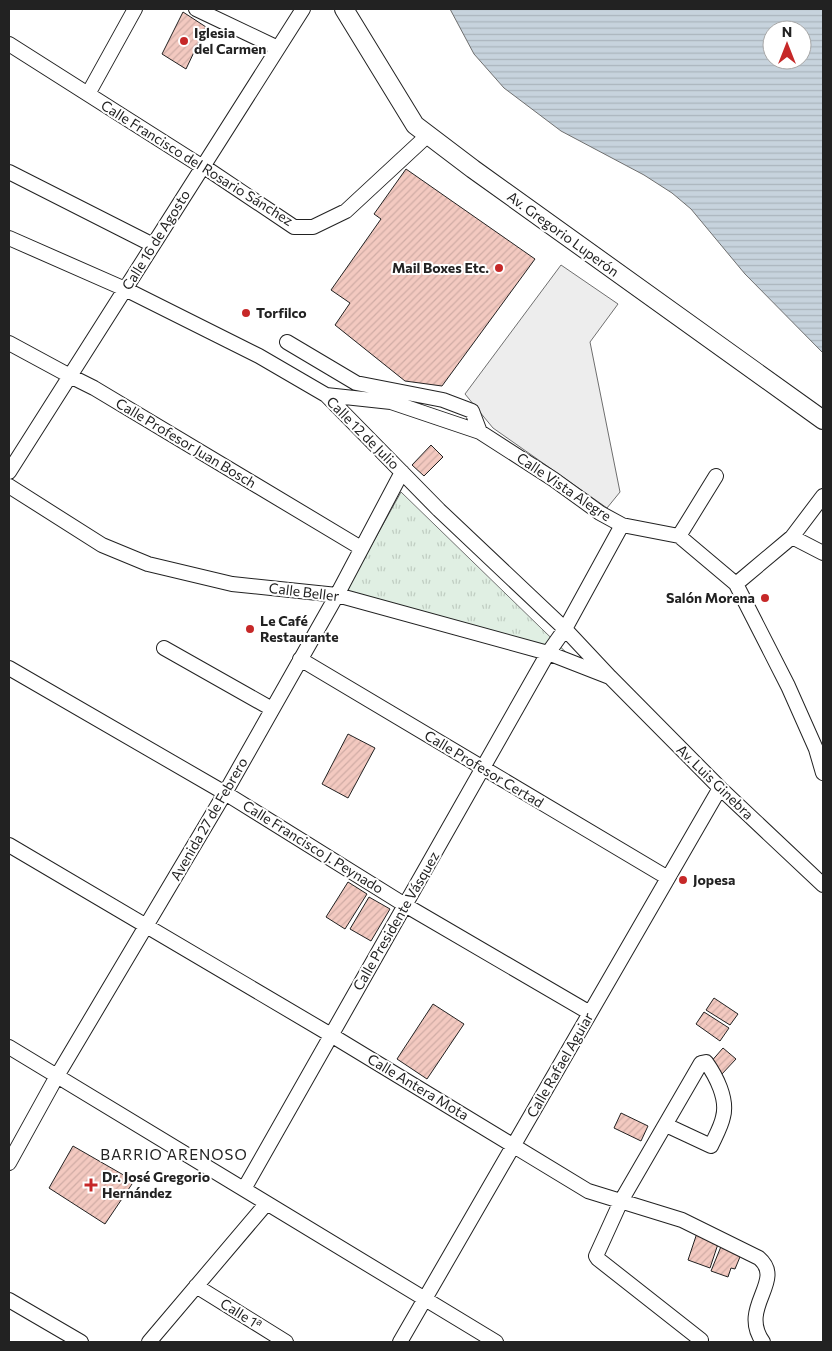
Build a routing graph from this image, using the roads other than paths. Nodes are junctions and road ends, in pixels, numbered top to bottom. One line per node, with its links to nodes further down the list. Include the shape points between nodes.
1 (135, 9): 7 (street)
2 (196, 9): 6 (street)
3 (303, 9): 6 (street, Calle 16 de Agosto)
4 (344, 9): 8 (main road, Av. Gregorio Luperón, via 414,125)
5 (9, 44): 7 (street, Calle Francisco del Rosario Sánchez)
6 (278, 48): 9 (street, Calle 16 de Agosto)
7 (88, 94): 9 (street, Calle Francisco del Rosario Sánchez)
8 (428, 135): 9 (street, Calle Francisco del Rosario Sánchez, via 346,211 313,227 294,227); 18 (main road, Av. Gregorio Luperón)
9 (203, 166): 12 (street, Calle 16 de Agosto)
10 (9, 172): 12 (street)
11 (9, 238): 13 (street, Calle 12 de Julio)
12 (153, 245): 13 (street, Calle 16 de Agosto)
13 (125, 289): 16 (street, Calle 16 de Agosto); 17 (street, Calle 12 de Julio, via 259,356)
14 (287, 342): 19 (street, via 356,383 443,400 472,411)
15 (9, 343): 16 (street, Calle Profesor Juan Bosch)
16 (70, 376): 20 (street, Calle 16 de Agosto); 28 (street, Calle Profesor Juan Bosch)
17 (326, 395): 19 (street, Calle Vista Alegre, via 391,402); 21 (street, Calle 12 de Julio)
18 (823, 420)
19 (480, 432): 25 (street, Calle Vista Alegre, via 600,513)
20 (9, 472)
21 (402, 472): 28 (street, Avenida 27 de Febrero); 32 (street, Calle 12 de Julio)
22 (716, 476): 26 (street)
23 (9, 486): 31 (street, Calle Beller, via 102,545 148,564 232,584)
24 (823, 496): 27 (street)
25 (622, 524): 26 (street, Calle Vista Alegre); 32 (street)
26 (679, 536): 30 (street, Calle Vista Alegre)
27 (792, 537): 29 (street); 30 (street)
28 (361, 548): 31 (street, Avenida 27 de Febrero)
29 (823, 553)
30 (736, 584): 40 (street, Calle Vista Alegre, via 788,686)
31 (337, 595): 34 (street, Calle Beller); 35 (street, Avenida 27 de Febrero)
32 (565, 628): 34 (street, Calle Presidente Vásquez); 37 (street, Calle 12 de Julio)
33 (164, 648): 38 (street)
34 (548, 653): 37 (street, Calle Beller); 39 (street, Calle Presidente Vásquez)
35 (300, 659): 38 (street, Avenida 27 de Febrero); 39 (street, Calle Profesor Certad)
36 (9, 668): 42 (street, Calle Francisco J. Peynado)
37 (610, 677): 41 (street, Av. Luis Ginebra)
38 (272, 709): 42 (street, Avenida 27 de Febrero)
39 (482, 769): 44 (street, Calle Profesor Certad); 46 (street, Calle Presidente Vásquez)
40 (823, 773)
41 (720, 788): 44 (street, Calle Rafael Aguiar); 45 (street, Av. Luis Ginebra)
42 (225, 792): 46 (street, Calle Francisco J. Peynado); 47 (street, Avenida 27 de Febrero)
43 (9, 845): 47 (street, Calle Antera Mota)
44 (668, 878): 48 (street, Calle Rafael Aguiar)
45 (823, 885)
46 (405, 905): 48 (street, Calle Francisco J. Peynado); 49 (street, Calle Presidente Vásquez)
47 (147, 925): 49 (street, Calle Antera Mota); 51 (street, Avenida 27 de Febrero)
48 (590, 1013): 53 (street, Calle Rafael Aguiar)
49 (331, 1035): 53 (street, Calle Antera Mota); 55 (street, Calle Presidente Vásquez)
50 (9, 1047): 51 (street)
51 (57, 1076): 54 (street, Avenida 27 de Febrero); 55 (street)
52 (666, 1125): 52 (street, via 711,1146 724,1116 724,1105 719,1084 706,1062 701,1063); 56 (street)
53 (514, 1145): 56 (street, Calle Antera Mota, via 588,1191); 59 (street, Calle Rafael Aguiar)
54 (9, 1163)
55 (244, 1190): 57 (street)
56 (621, 1202): 61 (street, via 597,1253 598,1259); 67 (street, Calle Antera Mota, via 682,1220 765,1263 769,1277 755,1323)
57 (266, 1204): 58 (street); 59 (street)
58 (196, 1286): 63 (street); 64 (street, Calle 1ª)
59 (425, 1299): 65 (street, Calle Rafael Aguiar); 66 (street)
60 (9, 1300): 62 (street)
61 (701, 1340)
62 (81, 1342)
63 (149, 1342)
64 (286, 1342)
65 (400, 1342)
66 (496, 1342)
67 (764, 1342)

